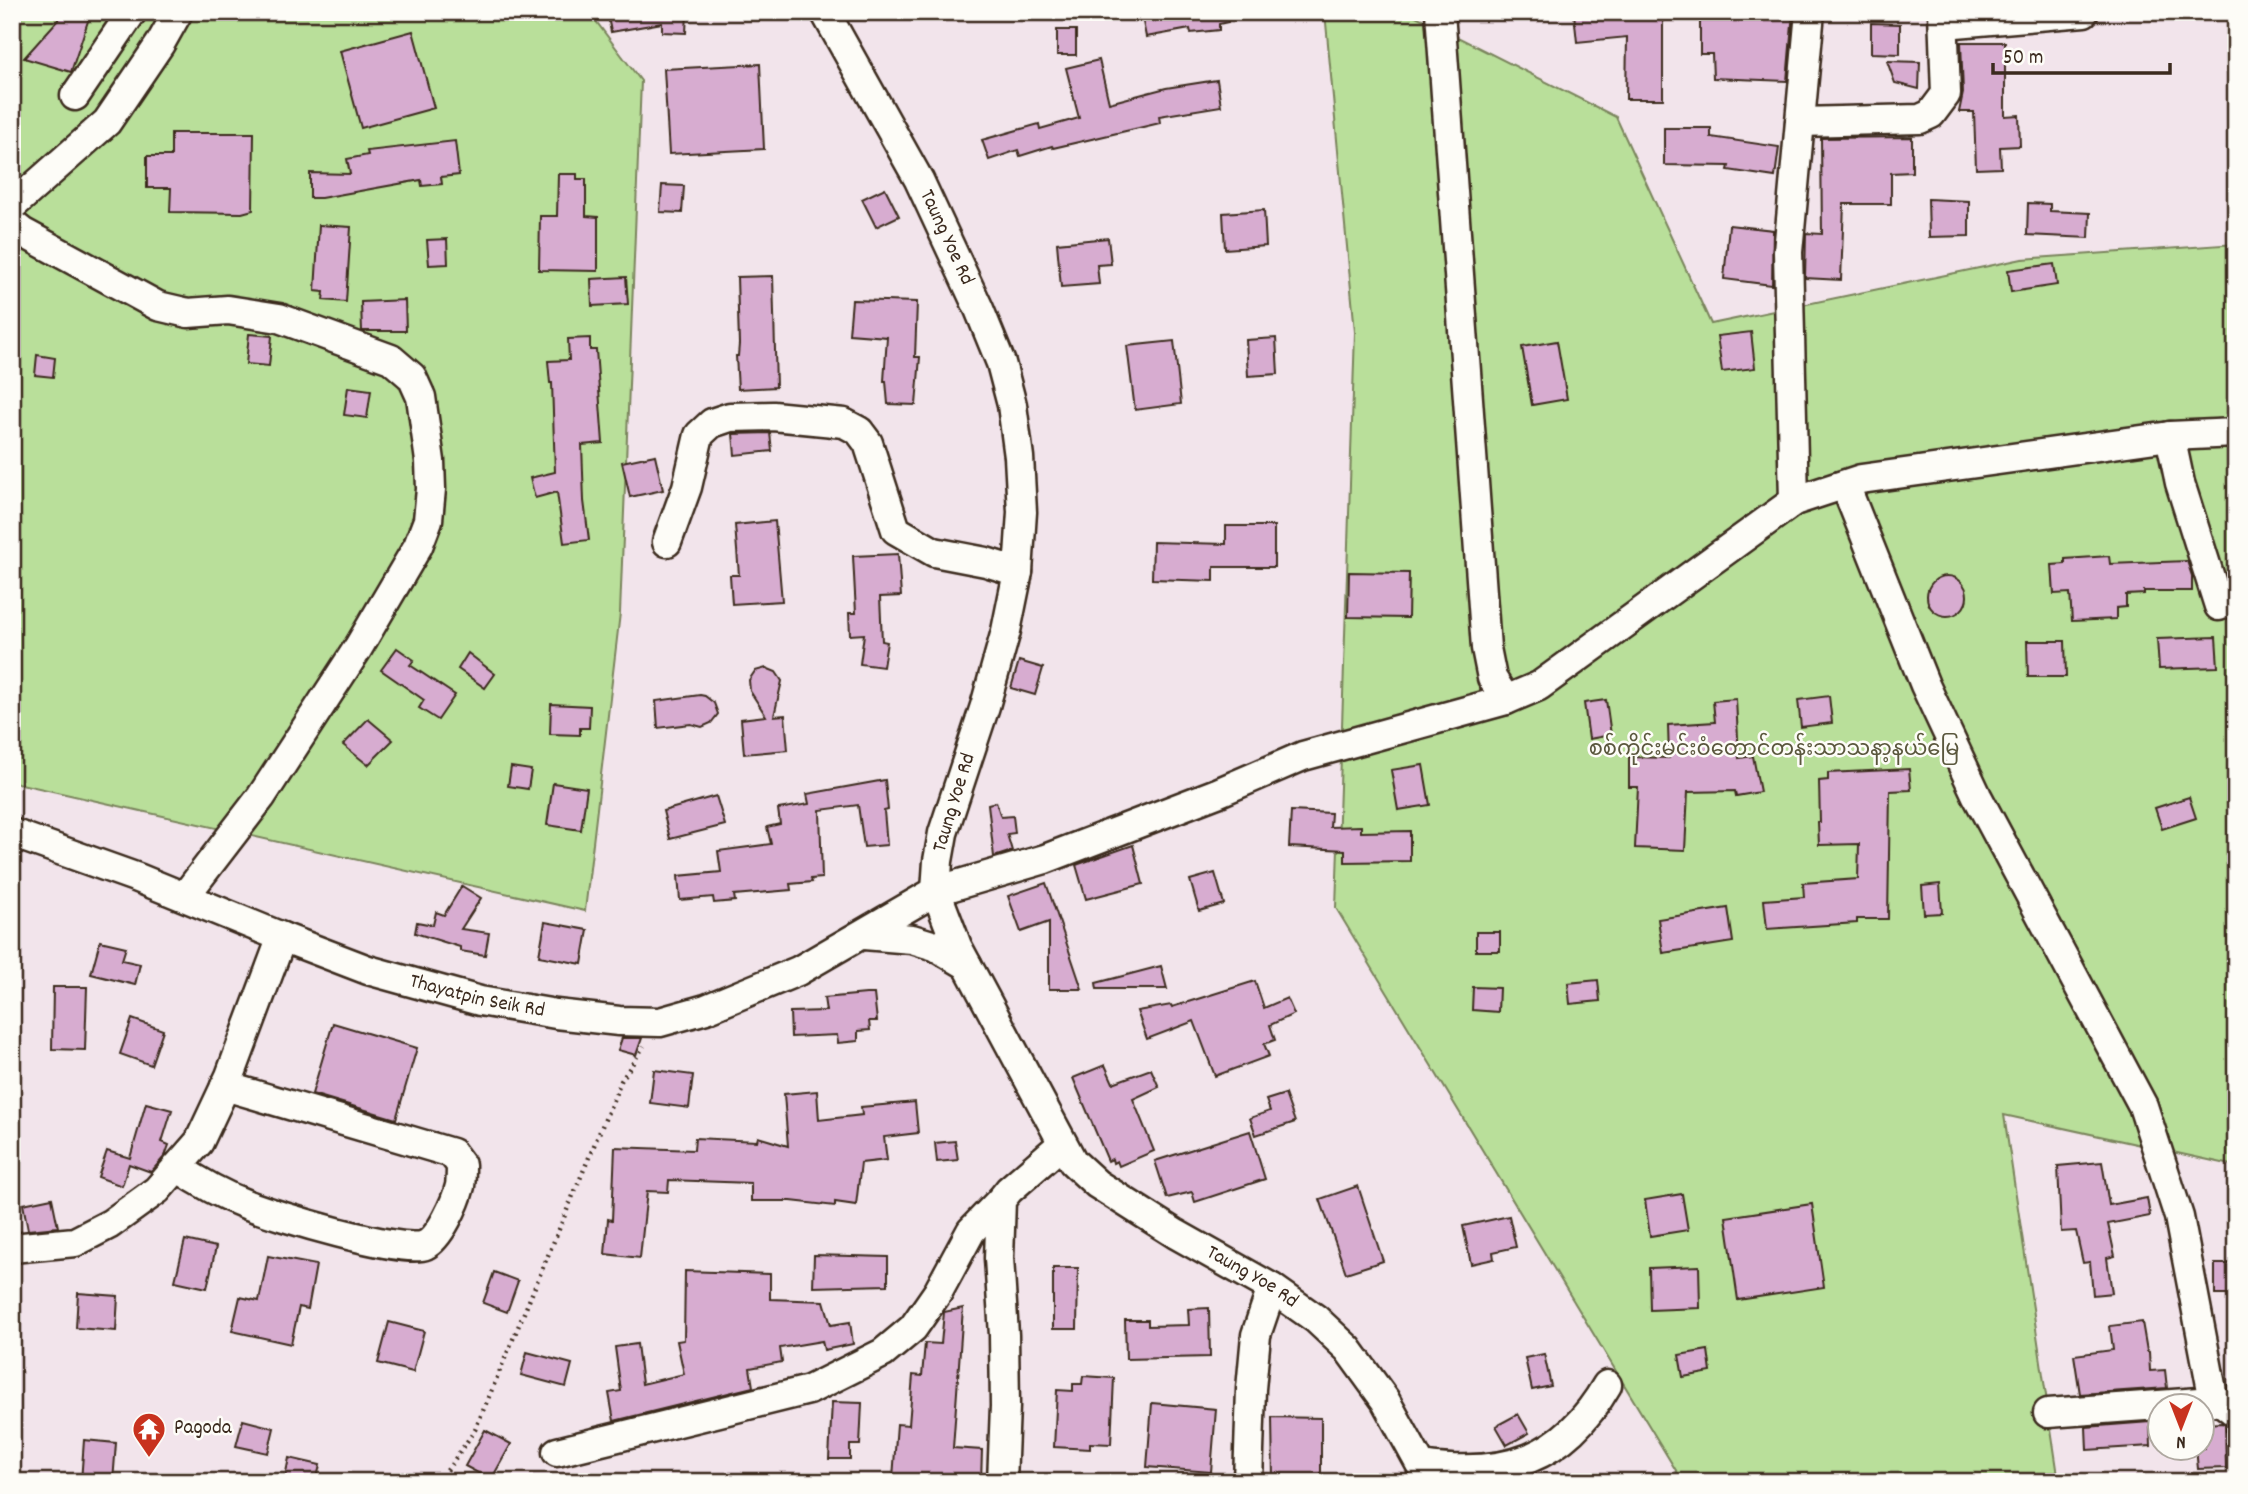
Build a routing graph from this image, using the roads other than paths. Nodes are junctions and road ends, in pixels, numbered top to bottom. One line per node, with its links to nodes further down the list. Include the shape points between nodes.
1 (132, 12): 8 (street)
2 (178, 12): 10 (street, via 107,122)
3 (825, 12): 17 (street, Taung Yoe Rd, via 919,180 1001,363 1019,457)
4 (1440, 12): 19 (street, via 1486,648 1492,677)
5 (1810, 12): 9 (street)
6 (2084, 12): 7 (street)
7 (1943, 18): 9 (street, via 1946,94 1931,114 1920,119)
8 (75, 96)
9 (1800, 122): 15 (street, via 1788,252)
10 (12, 206)
11 (12, 224): 22 (street, via 158,306 188,313 228,310 279,318 391,359 412,377 421,397 431,489 428,520 418,546 261,797)
12 (2236, 433): 13 (street, Thayatpin Seik Rd)
13 (2170, 436): 14 (street, Thayatpin Seik Rd); 18 (street)
14 (1844, 485): 15 (street, Thayatpin Seik Rd); 33 (street, via 1925,685 1977,796 2143,1106 2179,1217)
15 (1794, 502): 19 (street, Thayatpin Seik Rd, via 1539,686)
16 (667, 542): 17 (street, via 699,435 712,423 730,417 773,416 844,423 859,431 868,443 896,530 934,552)
17 (1018, 572): 21 (street, Taung Yoe Rd, via 985,706 943,833)
18 (2219, 606)
19 (1506, 700): 21 (street, Thayatpin Seik Rd, via 1303,756 1045,859)
20 (12, 833): 22 (street, Thayatpin Seik Rd)
21 (936, 891): 23 (street, Thayatpin Seik Rd); 25 (street, Taung Yoe Rd)
22 (185, 897): 24 (street, Thayatpin Seik Rd)
23 (864, 935): 24 (street, Thayatpin Seik Rd, via 798,971 706,1009 660,1022 556,1014 480,1001 368,970); 25 (street, via 912,939 935,946)
24 (282, 937): 26 (street)
25 (969, 966): 27 (street, Taung Yoe Rd)
26 (225, 1086): 28 (street, via 199,1142); 28 (street, via 452,1153 461,1165 460,1186 437,1236 410,1247 369,1241 250,1206 204,1186)
27 (1062, 1144): 29 (street); 31 (street, Taung Yoe Rd, via 1073,1162 1097,1184)
28 (177, 1167): 30 (street, via 157,1190 110,1224 75,1241)
29 (1000, 1200): 35 (street, via 971,1231 914,1328 883,1353 808,1390); 37 (street, via 1005,1394)
30 (12, 1248)
31 (1272, 1288): 36 (street, Taung Yoe Rd, via 1348,1349 1385,1400); 38 (street, via 1256,1335)
32 (1607, 1385): 36 (street, via 1579,1424 1526,1461)
33 (2225, 1407): 34 (street)
34 (2048, 1413)
35 (557, 1452)
36 (1425, 1476)
37 (1002, 1482)
38 (1248, 1482)

